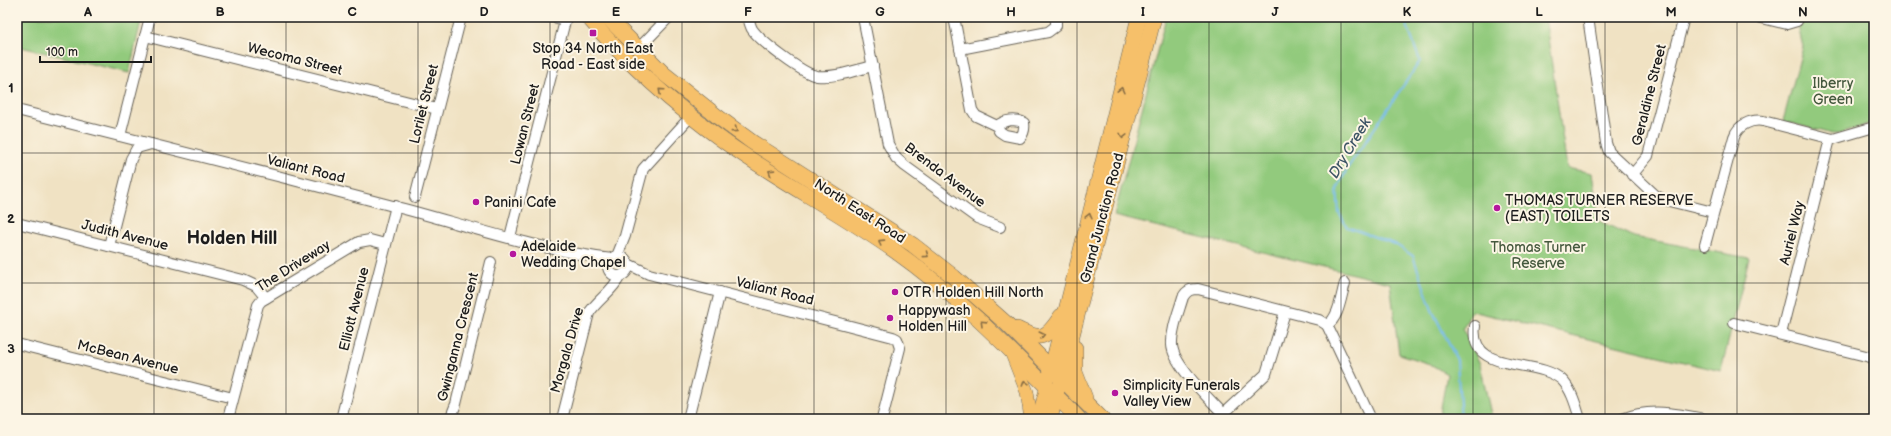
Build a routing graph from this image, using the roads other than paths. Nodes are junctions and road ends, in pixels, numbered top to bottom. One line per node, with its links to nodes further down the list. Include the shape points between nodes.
1 (150, 17): 18 (street)
2 (461, 17): 23 (street, Lorilet Street)
3 (553, 17): 17 (street)
4 (588, 17): 25 (highway, North East Road, one-way to 4, via 622,54)
5 (607, 17): 19 (highway, North East Road)
6 (669, 17): 19 (street)
7 (748, 17): 21 (street, via 758,36 812,75 832,75)
8 (863, 17): 21 (street, Brenda Avenue)
9 (954, 17): 20 (street)
10 (1056, 17): 20 (street, via 1056,26 1048,32)
11 (1139, 17): 34 (highway, Grand Junction Road, one-way to 11)
12 (1154, 17): 34 (highway, Grand Junction Road, one-way to 34)
13 (1588, 17): 32 (street, via 1606,143 1611,154)
14 (1684, 17): 32 (street, Geraldine Street, via 1650,151 1645,162)
15 (1758, 17): 16 (street, via 1788,24 1797,21)
16 (1799, 17)
17 (566, 18): 39 (street, Lowan Street)
18 (145, 36): 23 (street, Wecoma Street); 29 (street)
19 (638, 49): 22 (highway, North East Road)
20 (960, 49): 27 (street, via 972,110 981,119)
21 (873, 66): 38 (street, Brenda Avenue, via 888,144 896,158 977,218)
22 (688, 94): 25 (highway); 26 (highway, North East Road)
23 (437, 109): 33 (street, Lorilet Street)
24 (17, 110): 29 (street, Valiant Road)
25 (691, 116): 26 (highway); 44 (street, via 643,168); 56 (highway, North East Road, one-way to 25, via 957,300 894,250 729,145)
26 (718, 117): 51 (highway, North East Road, one-way to 51, via 912,245 954,277)
27 (997, 126)
28 (1874, 127): 30 (street)
29 (120, 136): 31 (street, Valiant Road)
30 (1830, 139): 36 (street, via 1763,121 1748,123 1735,133); 54 (street, Auriel Way)
31 (151, 144): 35 (street, Valiant Road); 42 (street, via 137,148 131,159)
32 (1632, 175): 36 (street, via 1659,198)
33 (415, 197)
34 (1101, 197): 48 (highway, Grand Junction Road)
35 (396, 206): 39 (street, Valiant Road); 40 (street, Elliott Avenue)
36 (1713, 212): 41 (street)
37 (17, 223): 42 (street, Judith Avenue)
38 (1000, 227)
39 (510, 237): 44 (street, Valiant Road)
40 (385, 244): 47 (street, The Driveway, via 370,240 359,242); 64 (street, Elliott Avenue)
41 (1705, 245)
42 (109, 246): 47 (street, Judith Avenue, via 250,283)
43 (491, 262): 65 (street, Gwinganna Crescent, via 456,404)
44 (618, 266): 46 (street, Valiant Road); 66 (street, Morgala Drive, via 617,283 598,301 589,314)
45 (1345, 283): 52 (street, via 1335,315 1332,322)
46 (720, 292): 67 (street); 68 (street, Valiant Road, via 897,340 900,348)
47 (266, 298): 60 (street, The Driveway, via 258,305)
48 (1072, 312): 51 (highway, one-way to 48, via 1030,336 1040,337); 58 (highway, Grand Junction Road); 61 (highway, via 1075,372)
49 (1285, 312): 52 (street, via 1319,320); 62 (street, via 1266,374); 62 (street, via 1198,290 1189,290 1184,295 1173,334 1173,352 1186,372)
50 (1734, 323): 54 (street)
51 (1007, 324): 58 (highway, North East Road)
52 (1327, 325): 74 (street)
53 (1475, 326): 75 (street, via 1475,343 1485,355 1551,374 1562,380)
54 (1781, 334): 57 (street)
55 (17, 344): 60 (street, McBean Avenue)
56 (1010, 350): 59 (highway, North East Road); 69 (main road, one-way to 56, via 1027,392)
57 (1874, 358)
58 (1056, 373): 59 (highway, Grand Junction Road); 61 (highway, North East Road)
59 (1052, 391): 70 (main road, Grand Junction Road); 71 (main road, Grand Junction Road); 72 (highway, North East Road)
60 (233, 398): 63 (street, The Driveway)
61 (1091, 409): 73 (highway, North East Road)
62 (1226, 416)
63 (228, 419)
64 (341, 419)
65 (450, 419)
66 (562, 419)
67 (688, 419)
68 (882, 419)
69 (1031, 419)
70 (1038, 419)
71 (1051, 419)
72 (1079, 419)
73 (1102, 419)
74 (1371, 419)
75 (1580, 419)
76 (1622, 419): 77 (street, via 1636,415 1674,412)
77 (1704, 419)

